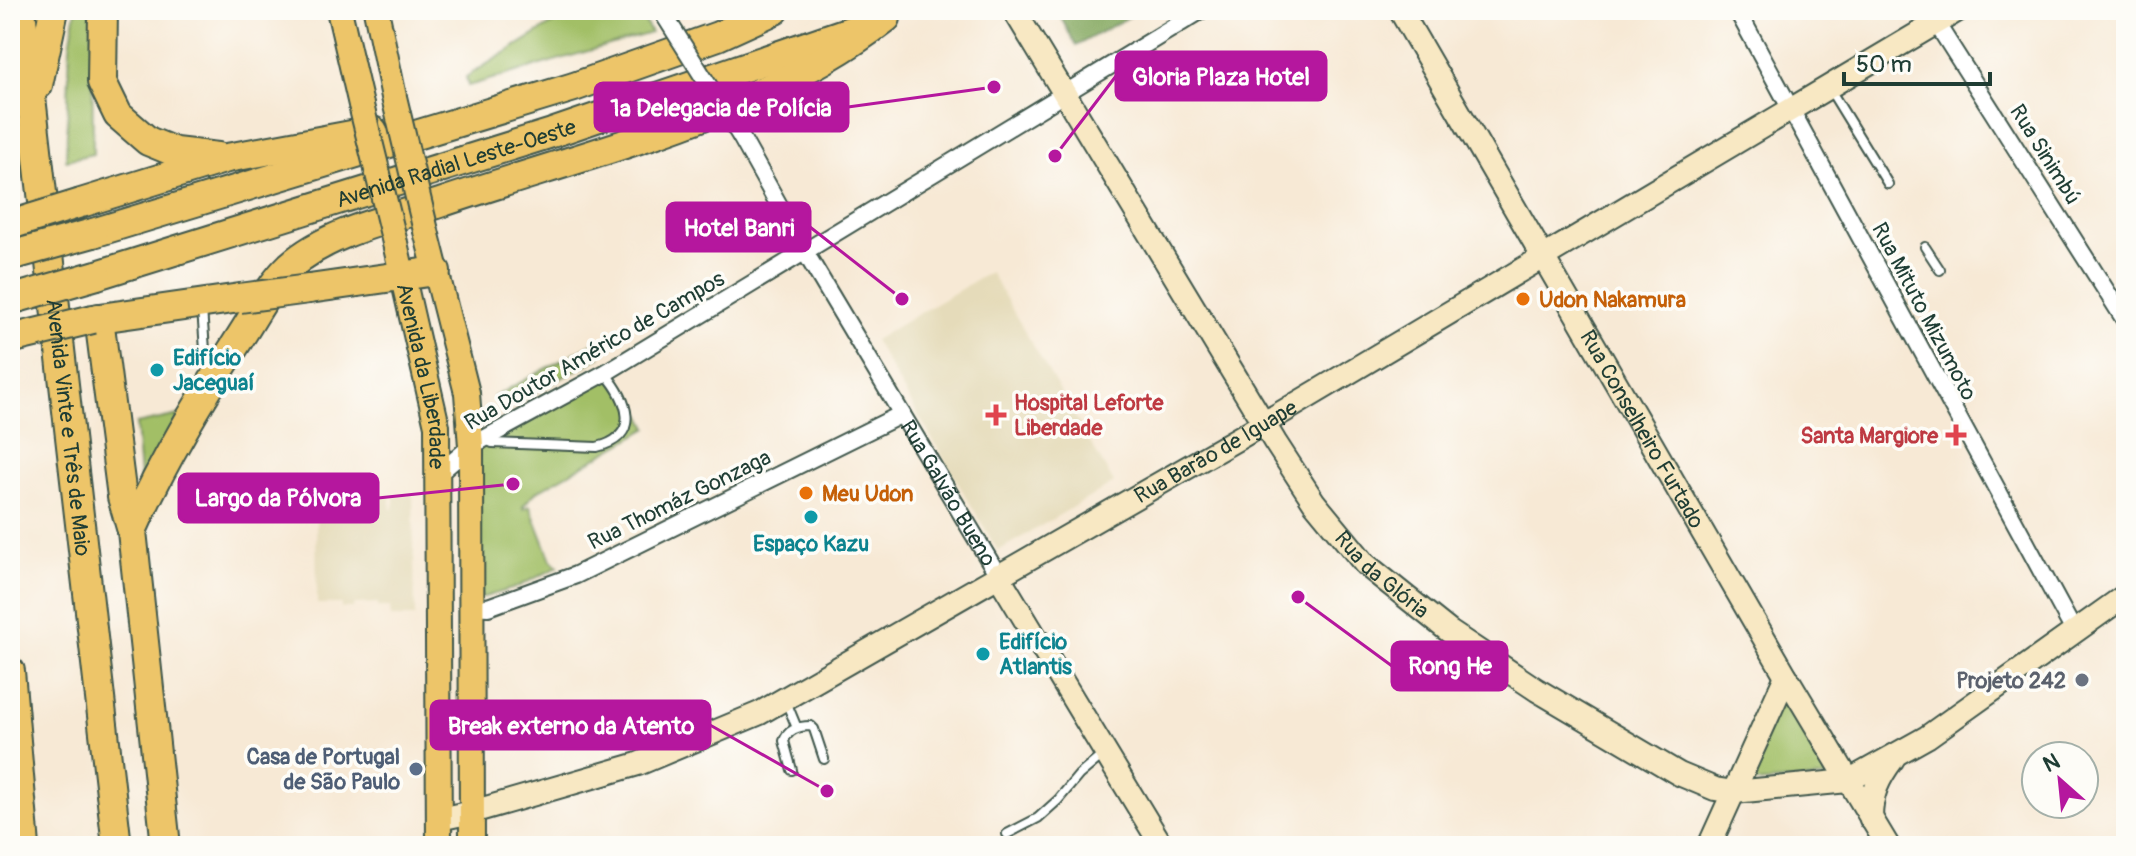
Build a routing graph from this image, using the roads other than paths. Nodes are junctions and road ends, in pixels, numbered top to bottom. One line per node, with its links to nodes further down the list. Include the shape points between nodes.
1 (21, 10): 17 (highway, Avenida Vinte e Três de Maio)
2 (54, 10): 17 (highway)
3 (103, 10): 20 (highway, via 102,82 118,115 148,141 175,152)
4 (339, 10): 29 (main road, Avenida da Liberdade, bridge)
5 (376, 10): 28 (main road, Avenida da Liberdade, bridge)
6 (661, 10): 24 (street, Rua Galvão Bueno, bridge)
7 (775, 10): 19 (highway, Avenida Radial Leste-Oeste, via 588,82)
8 (1202, 10): 16 (street, Rua Doutor Américo de Campos)
9 (1400, 10): 26 (street, Rua Conselheiro Furtado)
10 (1737, 10): 18 (street, Rua Mituto Mizumoto)
11 (1958, 10): 14 (street, Rua Barão de Iguape)
12 (894, 14): 30 (highway, Avenida Radial Leste-Oeste, bridge, via 552,133); 41 (highway, via 815,66 719,109 341,236 306,254 277,280 229,355 164,461)
13 (1016, 14): 16 (street, Rua da Glória)
14 (1932, 16): 15 (street, Rua Barão de Iguape); 33 (street, Rua Sinimbú)
15 (1828, 87): 18 (street, Rua Barão de Iguape); 21 (lane)
16 (1064, 92): 24 (street, Rua Doutor Américo de Campos); 38 (street, Rua da Glória)
17 (33, 105): 61 (highway, Avenida Vinte e Três de Maio)
18 (1791, 109): 26 (street, Rua Barão de Iguape); 45 (street, Rua Mituto Mizumoto)
19 (469, 117): 20 (highway); 25 (highway, Avenida Radial Leste-Oeste, bridge)
20 (227, 158): 22 (highway, bridge)
21 (1888, 184)
22 (10, 225)
23 (1925, 247): 27 (lane)
24 (805, 252): 36 (street, Rua Doutor Américo de Campos); 37 (street, Rua Galvão Bueno)
25 (10, 256)
26 (1543, 257): 38 (street, Rua Barão de Iguape); 47 (street, Rua Conselheiro Furtado)
27 (1940, 270)
28 (436, 271): 29 (highway); 39 (main road, Avenida da Liberdade)
29 (403, 276): 31 (highway, bridge); 40 (main road, Avenida da Liberdade, via 437,426)
30 (10, 300)
31 (202, 304): 32 (highway); 35 (lane)
32 (96, 318): 34 (highway, bridge); 41 (highway, via 122,497)
33 (2126, 322)
34 (10, 339)
35 (205, 350)
36 (605, 373): 39 (street, Rua Doutor Américo de Campos); 39 (lane, via 627,407 625,426 613,441 597,447)
37 (902, 414): 42 (street, Rua Galvão Bueno); 44 (street, Rua Thomáz Gonzaga, via 576,575 488,607)
38 (1264, 423): 42 (street, Rua Barão de Iguape); 55 (street, Rua da Glória, via 1314,502 1365,564 1450,632 1679,774)
39 (477, 443): 40 (street, Rua Doutor Américo de Campos); 44 (main road, Avenida da Liberdade)
40 (437, 475): 57 (main road, Avenida da Liberdade)
41 (132, 531): 62 (highway)
42 (998, 575): 48 (street, Rua Barão de Iguape); 50 (street, Rua Galvão Bueno)
43 (2126, 595): 45 (street, Rua da Glória)
44 (471, 606): 56 (main road, Avenida da Liberdade)
45 (2075, 633): 51 (street, Rua da Glória)
46 (10, 671): 60 (highway)
47 (1786, 676): 54 (street, Rua Conselheiro Furtado); 55 (street)
48 (785, 699): 49 (lane); 56 (street, Rua Barão de Iguape, via 638,764)
49 (797, 728): 52 (lane, via 814,729); 53 (lane, via 784,741)
50 (1106, 753): 59 (lane, via 1038,818); 65 (street, Rua Galvão Bueno)
51 (1896, 755): 54 (street, Rua da Glória); 58 (street, via 1872,794)
52 (824, 759)
53 (792, 770)
54 (1848, 781): 55 (street, Rua da Glória); 58 (street, Rua Conselheiro Furtado)
55 (1734, 792): 66 (street)
56 (472, 812): 57 (street, Rua Barão de Iguape); 64 (main road, Avenida da Liberdade)
57 (439, 819): 63 (main road, Avenida da Liberdade)
58 (1871, 819): 67 (street, Rua Conselheiro Furtado)
59 (1007, 834)
60 (25, 846)
61 (117, 846)
62 (166, 846)
63 (439, 846)
64 (472, 846)
65 (1162, 846)
66 (1709, 846)
67 (1888, 846)

